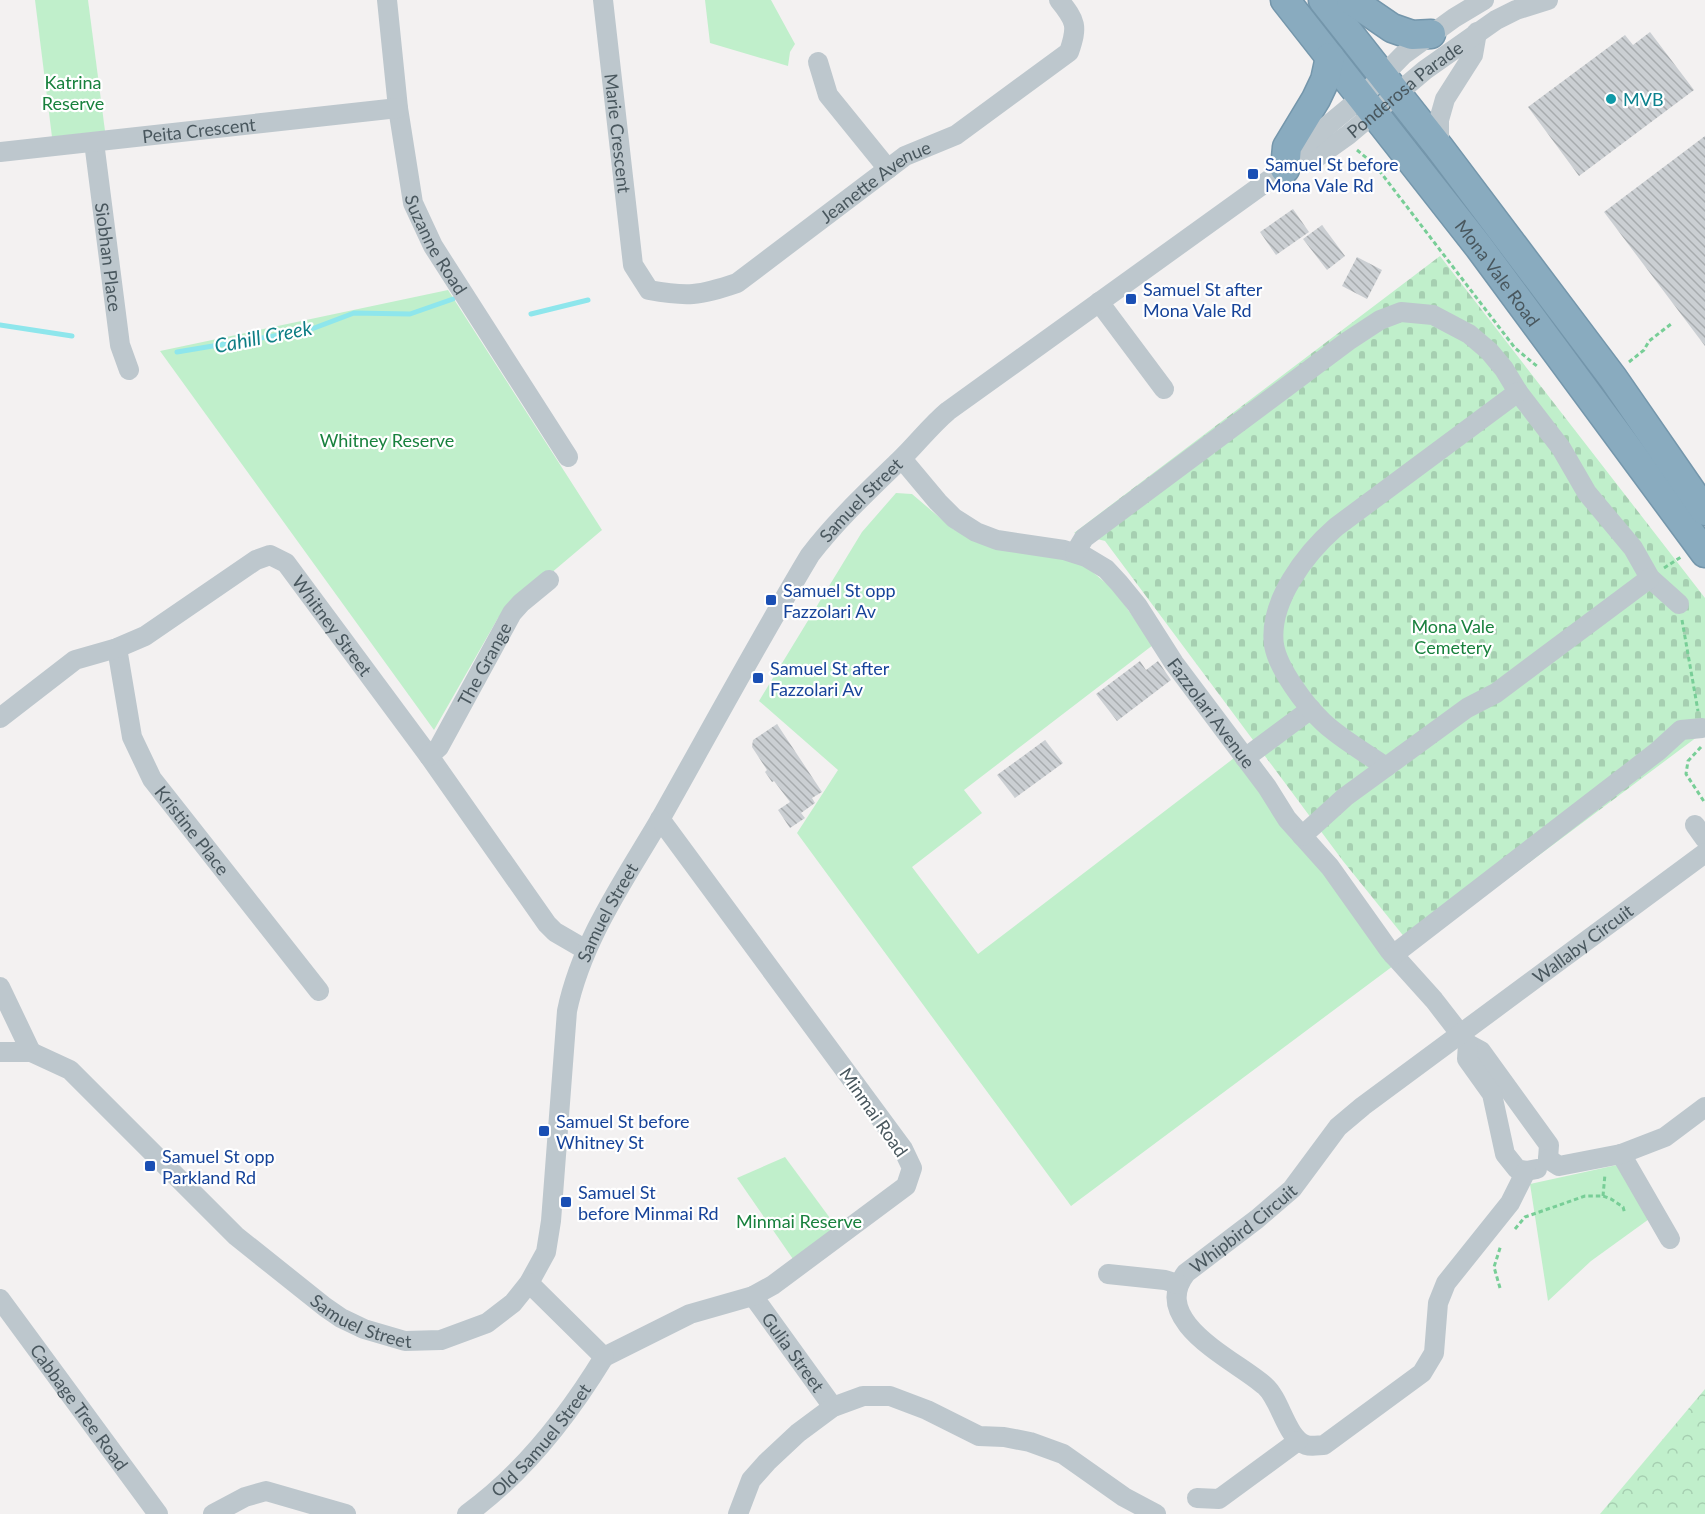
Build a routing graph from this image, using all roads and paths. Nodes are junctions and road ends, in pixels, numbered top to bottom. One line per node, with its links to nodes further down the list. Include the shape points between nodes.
1 (387, 0): 15 (street, Suzanne Road)
2 (603, 0): 24 (street, Marie Crescent)
3 (1059, 0): 23 (street, Jeanette Avenue, via 1073,18 1074,36 1069,52 956,135 905,156)
4 (1285, 0): 11 (highway, Mona Vale Road)
5 (1323, 0): 13 (highway, Mona Vale Road)
6 (1351, 0): 10 (highway, via 1392,28 1412,35)
7 (1484, 0): 10 (street, Ponderosa Parade)
8 (1548, 0): 9 (street, Ponderosa Parade, via 1516,10)
9 (1477, 32): 13 (street, Ponderosa Parade, via 1425,70); 17 (street, via 1473,55 1445,99 1439,120)
10 (1431, 34): 13 (street, Ponderosa Parade, via 1403,55)
11 (1330, 57): 14 (highway, Mona Vale Road); 22 (highway, via 1316,99 1287,147)
12 (818, 63): 23 (street, via 828,95)
13 (1390, 85): 14 (street, Ponderosa Parade); 17 (highway, Mona Vale Road)
14 (1369, 105): 22 (street, Ponderosa Parade, via 1303,146); 36 (highway, Mona Vale Road, via 1479,247)
15 (398, 108): 16 (street, Peita Crescent); 32 (street, Suzanne Road, via 413,203 433,246)
16 (93, 142): 18 (street, Peita Crescent); 29 (street, Siobhan Place, via 120,345)
17 (1439, 147): 34 (highway, Mona Vale Road, via 1613,378)
18 (0, 152)
19 (1357, 152): 21 (path)
20 (1371, 153): 21 (path)
21 (1367, 157): 28 (path, via 1515,348)
22 (1290, 166): 25 (street, Samuel Street)
23 (888, 169): 24 (street, Jeanette Avenue, via 736,283 706,293 678,296 649,290)
24 (633, 265)
25 (1099, 302): 30 (street); 33 (street, Samuel Street, via 948,411)
26 (1671, 324): 27 (path)
27 (1623, 367)
28 (1539, 368)
29 (129, 370)
30 (1164, 389)
31 (1518, 393): 35 (street, via 1504,369 1470,334 1433,315 1401,312 1380,320 1338,348 1084,538); 37 (street, via 1561,447 1587,493 1633,548); 41 (street, via 1336,527 1303,561 1279,608 1274,646 1286,674)
32 (568, 457)
33 (902, 459): 35 (street, Fazzolari Avenue, via 954,518 976,532 997,540); 48 (street, Samuel Street, via 838,521 810,555)
34 (1705, 511)
35 (1075, 553): 45 (street, Fazzolari Avenue, via 1106,569 1119,583)
36 (1695, 554): 37 (path)
37 (1650, 578): 39 (street); 46 (street, via 1496,693 1467,708)
38 (549, 580): 44 (street, The Grange, via 512,613 439,747)
39 (1679, 604): 43 (path)
40 (117, 648): 42 (street, Whitney Street, via 75,660); 44 (street, Whitney Street, via 145,636 256,560 270,555 286,563); 54 (street, Kristine Place, via 132,737 152,779)
41 (1311, 709): 45 (street); 46 (street, via 1325,724)
42 (0, 718)
43 (1702, 728): 47 (path, via 1702,745 1688,761 1686,774); 52 (street, via 1681,730)
44 (429, 756): 51 (street, Whitney Street, via 547,924)
45 (1245, 758): 49 (street, Fazzolari Avenue)
46 (1386, 767): 49 (street)
47 (1705, 803)
48 (660, 819): 51 (street, Samuel Street); 72 (street, Minmai Road, via 903,1149 912,1168 906,1186)
49 (1302, 836): 52 (street, Fazzolari Avenue, via 1330,867)
50 (1705, 853): 55 (street, Wallaby Circuit)
51 (586, 950): 69 (street, Samuel Street, via 567,1011 552,1221 540,1263)
52 (1393, 955): 55 (street, Fazzolari Avenue)
53 (0, 987): 57 (street)
54 (319, 991)
55 (1464, 1039): 60 (street, Fazzolari Avenue, via 1481,1051 1550,1145); 62 (street, Fazzolari Avenue, via 1467,1059 1492,1094 1504,1154 1517,1169); 70 (street, Whipbird Circuit, via 1338,1127 1292,1189 1186,1273)
56 (0, 1052): 57 (street, Samuel Street)
57 (32, 1052): 69 (street, Samuel Street, via 70,1070 236,1236 349,1323 405,1341 441,1340 487,1323 513,1303)
58 (1705, 1107): 59 (street, via 1665,1137)
59 (1621, 1154): 60 (street, via 1559,1166); 66 (street)
60 (1548, 1159): 62 (street, via 1539,1169)
61 (1606, 1169): 63 (path)
62 (1526, 1171): 76 (street, via 1510,1203 1446,1283 1438,1303 1434,1353 1422,1373 1324,1445 1308,1446)
63 (1603, 1196): 64 (path, via 1623,1207); 65 (path, via 1576,1198 1537,1212 1525,1217)
64 (1625, 1214)
65 (1509, 1234)
66 (1670, 1239)
67 (1501, 1243): 71 (path, via 1494,1268)
68 (1108, 1274): 70 (street)
69 (529, 1283): 74 (street)
70 (1178, 1284): 76 (street, Whipbird Circuit, via 1180,1317 1200,1338 1267,1387)
71 (1500, 1288)
72 (753, 1296): 74 (street, Minmai Road, via 690,1314); 75 (street, Gulia Street)
73 (0, 1299): 79 (street, Cabbage Tree Road)
74 (604, 1357): 82 (street, Old Samuel Street, via 568,1413 531,1457)
75 (833, 1407): 78 (street, via 863,1396 890,1396 979,1436 1030,1442 1063,1454); 83 (street, via 798,1432 751,1480)
76 (1298, 1441): 77 (street, via 1219,1499)
77 (1197, 1498)
78 (1149, 1513)
79 (158, 1514)
80 (213, 1514): 81 (street, via 266,1491)
81 (346, 1514)
82 (467, 1514)
83 (738, 1514)

